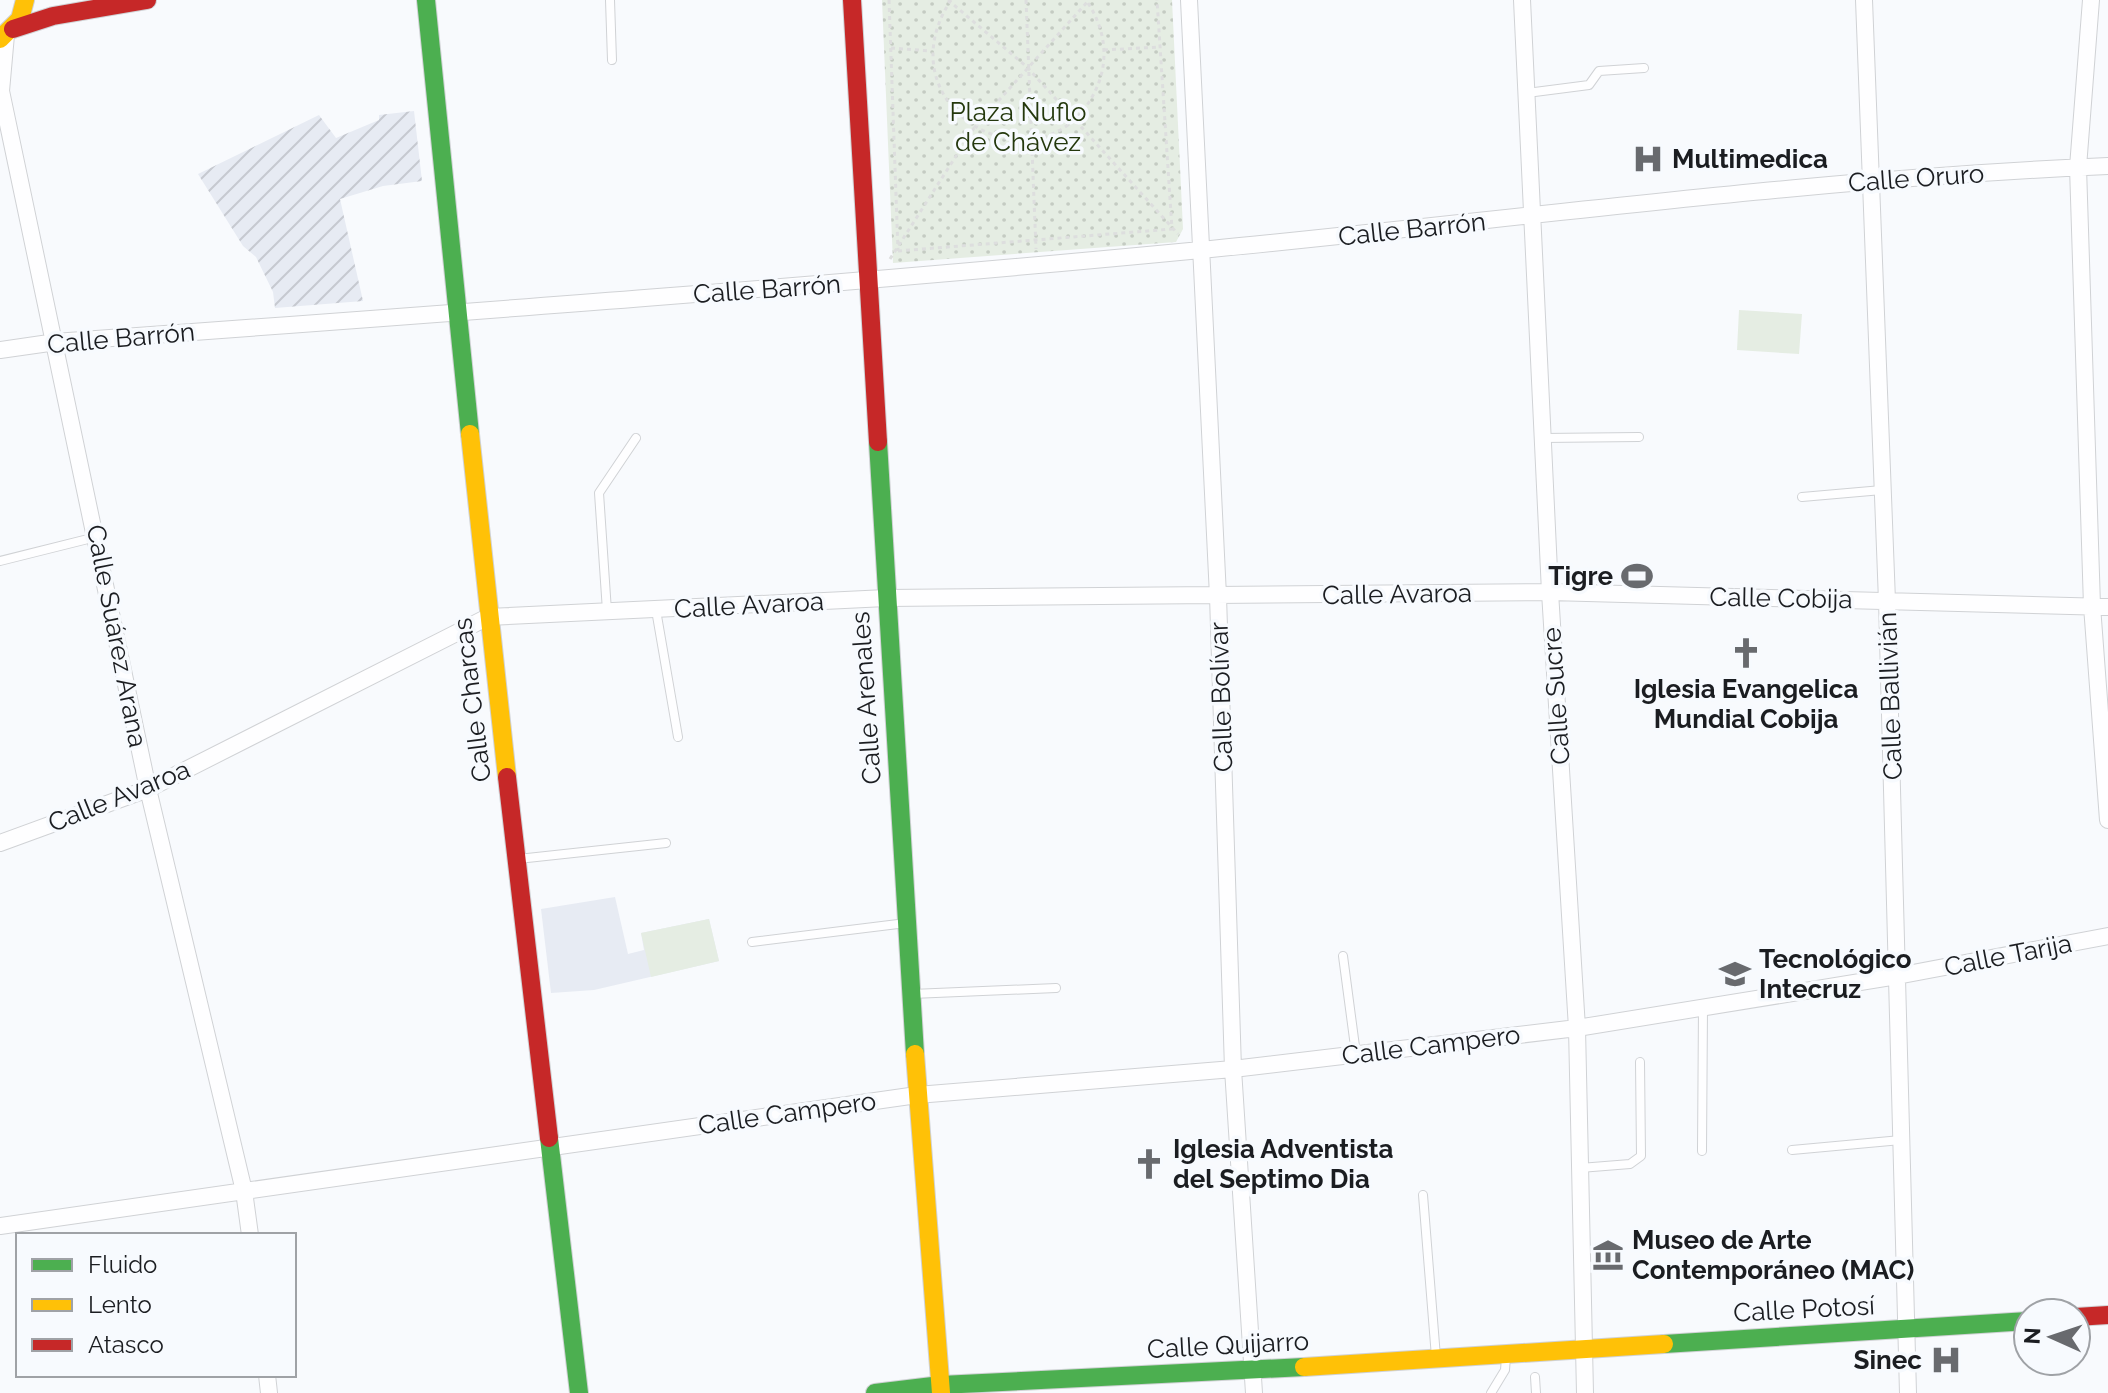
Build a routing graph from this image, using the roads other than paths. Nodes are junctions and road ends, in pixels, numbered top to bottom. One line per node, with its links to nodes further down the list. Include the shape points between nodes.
1 (25, 0): 10 (street)
2 (147, 0): 10 (street, via 53,16)
3 (426, 0): 20 (street, Calle Charcas)
4 (610, 0): 11 (lane)
5 (852, 0): 19 (street, Calle Arenales)
6 (1189, 0): 18 (street, Calle Bolívar)
7 (1522, 0): 13 (street, Calle Sucre)
8 (1864, 0): 16 (street, Calle Ballivián)
9 (2091, 0): 15 (street)
10 (7, 34): 21 (street, Calle Suárez Arana, via 1,91)
11 (612, 60)
12 (1644, 68): 13 (lane, via 1599,71 1589,85)
13 (1527, 93): 17 (street, Calle Sucre)
14 (2108, 166): 15 (street, Calle Oruro)
15 (2078, 167): 16 (street, Calle Oruro); 34 (street)
16 (1871, 179): 17 (street, Calle Oruro); 26 (street, Calle Ballivián)
17 (1533, 217): 18 (street, Calle Barrón); 25 (street, Calle Sucre)
18 (1204, 250): 19 (street, Calle Barrón); 31 (street, Calle Bolívar)
19 (867, 282): 20 (street, Calle Barrón); 32 (street, Calle Arenales)
20 (455, 314): 21 (street, Calle Barrón); 37 (street, Calle Charcas)
21 (56, 342): 22 (street, Calle Barrón); 28 (street, Calle Suárez Arana)
22 (0, 350)
23 (1639, 437): 25 (lane)
24 (636, 438): 36 (lane, via 599,493)
25 (1543, 438): 30 (street, Calle Sucre)
26 (1883, 489): 27 (lane); 33 (street, Calle Ballivián)
27 (1802, 497)
28 (97, 537): 29 (lane); 39 (street, Calle Suárez Arana)
29 (0, 561)
30 (1550, 592): 31 (street, Calle Avaroa); 33 (street, Calle Cobija); 52 (street, Calle Sucre)
31 (1218, 596): 32 (street, Calle Avaroa); 55 (street, Calle Bolívar)
32 (886, 598): 35 (street, Calle Avaroa); 44 (street, Calle Arenales)
33 (1887, 601): 34 (street, Calle Cobija); 48 (street, Calle Ballivián)
34 (2100, 606): 40 (street)
35 (656, 610): 36 (street, Calle Avaroa); 38 (lane)
36 (607, 612): 37 (street, Calle Avaroa)
37 (488, 617): 39 (street, Calle Avaroa); 43 (street, Calle Charcas)
38 (678, 737)
39 (148, 789): 41 (street, Calle Avaroa); 62 (street, Calle Suárez Arana)
40 (2108, 820)
41 (0, 843)
42 (666, 843): 43 (lane)
43 (517, 859): 58 (street, Calle Charcas)
44 (907, 923): 46 (lane); 50 (street, Calle Arenales)
45 (2108, 936): 48 (street, Calle Tarija)
46 (752, 942)
47 (1343, 956): 53 (lane)
48 (1897, 976): 51 (street, Calle Tarija); 57 (street, Calle Ballivián)
49 (1056, 988): 50 (lane)
50 (911, 994): 56 (street, Calle Arenales)
51 (1703, 1007): 52 (street, Calle Tarija); 60 (lane)
52 (1577, 1028): 53 (street, Calle Campero); 61 (street, Calle Sucre)
53 (1356, 1054): 55 (street, Calle Campero)
54 (1640, 1062): 61 (lane, via 1641,1156 1630,1164)
55 (1233, 1069): 56 (street, Calle Campero); 71 (street, Calle Bolívar)
56 (917, 1095): 58 (street, Calle Campero); 73 (street, Calle Arenales)
57 (1902, 1140): 59 (lane); 67 (street, Calle Ballivián)
58 (550, 1146): 62 (street, Calle Campero); 74 (street, Calle Charcas)
59 (1792, 1150)
60 (1702, 1151)
61 (1579, 1168): 68 (street, Calle Sucre)
62 (244, 1191): 64 (street, Calle Campero); 65 (street, Calle Suárez Arana)
63 (1423, 1195): 70 (lane)
64 (1, 1222)
65 (250, 1233)
66 (2012, 1322): 67 (street, Calle Potosí)
67 (1907, 1329): 68 (street, Calle Potosí); 80 (street, Calle Ballivián)
68 (1583, 1347): 69 (street, Calle Quijarro); 79 (street, Calle Sucre)
69 (1506, 1353): 70 (street, Calle Quijarro); 77 (lane, via 1505,1370)
70 (1437, 1357): 71 (street, Calle Quijarro)
71 (1253, 1370): 73 (street, Calle Quijarro); 76 (street, Calle Bolívar)
72 (1535, 1377): 78 (lane)
73 (941, 1389): 75 (street, Calle Quijarro)
74 (579, 1393)
75 (875, 1393)
76 (1254, 1393)
77 (1491, 1393)
78 (1536, 1393)
79 (1585, 1393)
80 (1908, 1393)

